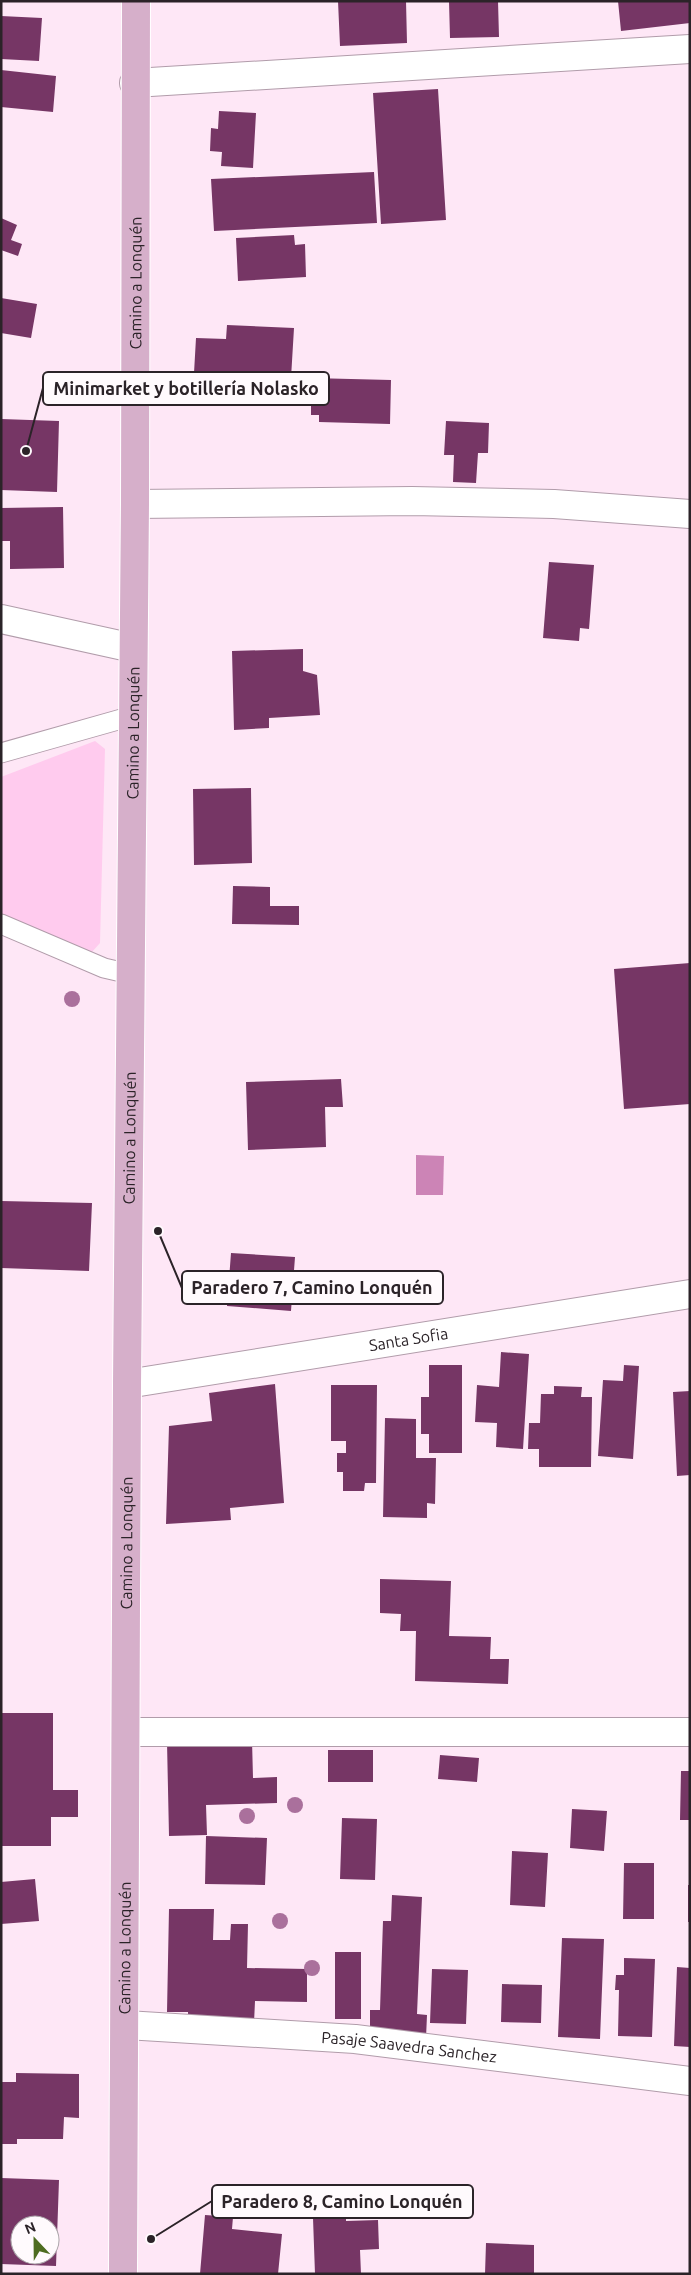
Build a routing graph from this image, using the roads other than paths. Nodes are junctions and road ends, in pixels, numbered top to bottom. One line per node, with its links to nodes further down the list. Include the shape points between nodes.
1 (136, 1): 3 (main road, Camino a Lonquén)
2 (690, 49): 3 (street)
3 (134, 83): 4 (main road, Camino a Lonquén)
4 (135, 504): 5 (street, via 412,501 554,504); 7 (main road, Camino a Lonquén)
5 (690, 514)
6 (1, 619): 7 (street)
7 (133, 648): 8 (main road, Camino a Lonquén)
8 (132, 716): 9 (lane); 11 (main road, Camino a Lonquén)
9 (1, 753)
10 (1, 924): 11 (lane, via 104,968)
11 (130, 974): 13 (main road, Camino a Lonquén)
12 (690, 1294): 13 (street, Santa Sofia)
13 (127, 1384): 14 (main road, Camino a Lonquén)
14 (126, 1732): 15 (street); 16 (main road, Camino a Lonquén)
15 (690, 1732)
16 (126, 2025): 17 (street, Pasaje Saavedra Sanchez, via 355,2039); 18 (main road, Camino a Lonquén)
17 (690, 2081)
18 (123, 2274)

